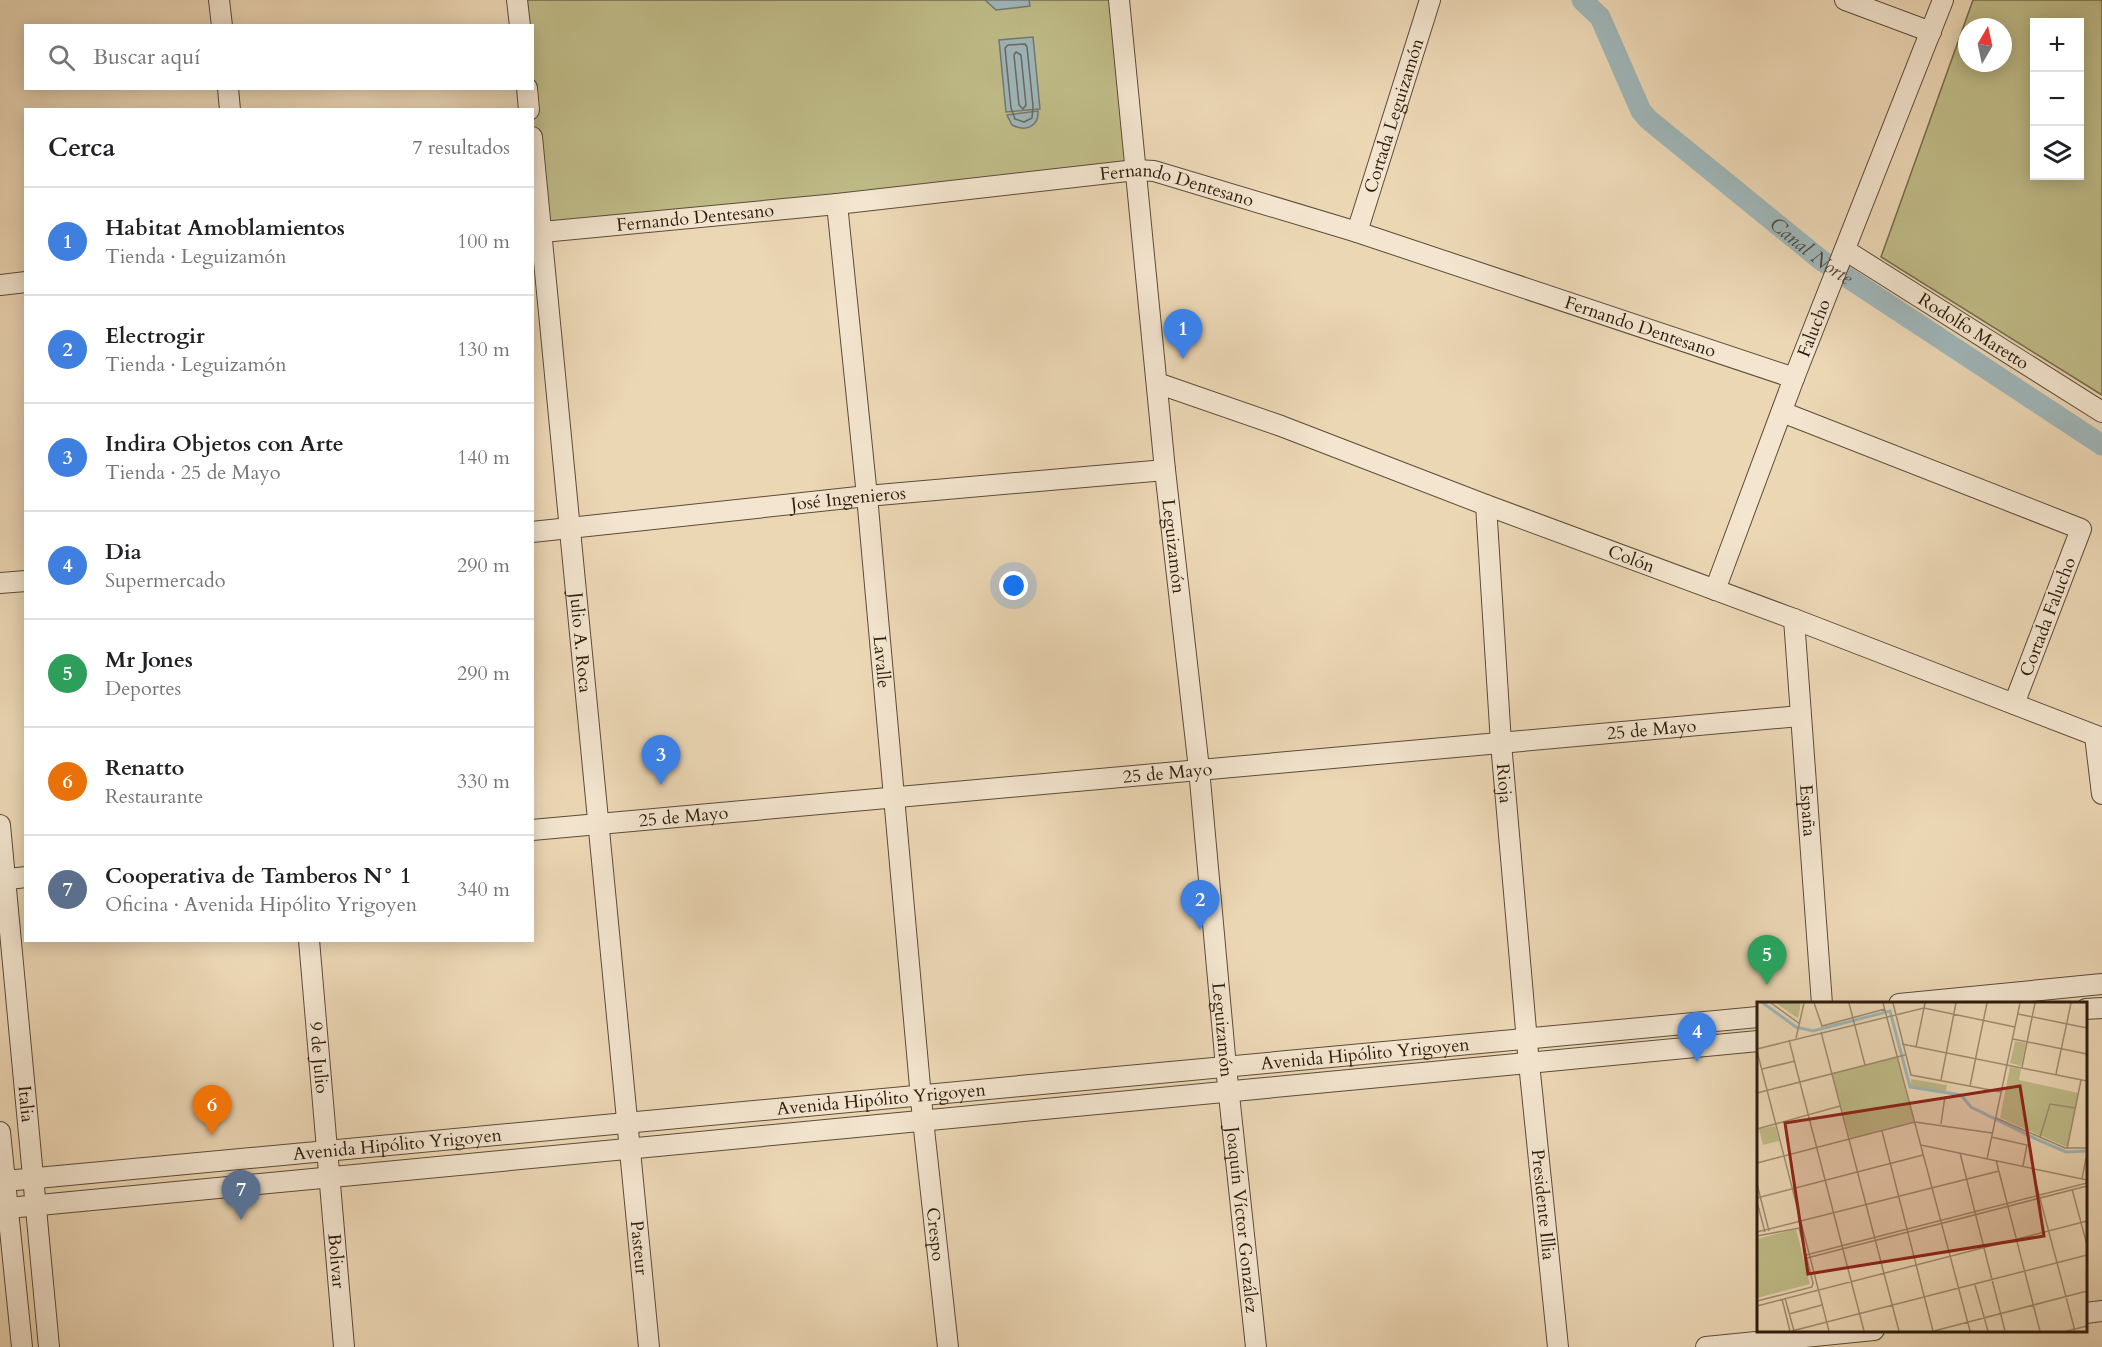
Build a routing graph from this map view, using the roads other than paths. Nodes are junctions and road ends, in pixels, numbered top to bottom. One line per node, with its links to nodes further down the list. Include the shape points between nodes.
1 (219, 0): 7 (street)
2 (517, 0): 8 (street)
3 (1119, 0): 15 (street, Leguizamón)
4 (1430, 0): 17 (street, Cortada Leguizamón)
5 (1845, 0): 9 (street)
6 (1943, 0): 9 (street, Falucho)
7 (222, 24)
8 (520, 24)
9 (1931, 32): 19 (street, Falucho)
10 (228, 90): 12 (street)
11 (527, 90): 13 (street)
12 (230, 108)
13 (530, 108)
14 (534, 168): 18 (street, Julio A. Roca)
15 (1136, 170): 16 (street, Fernando Dentesano); 17 (street, Fernando Dentesano, via 1154,171); 23 (street, Leguizamón)
16 (837, 204): 18 (street, Fernando Dentesano); 27 (street, Lavalle)
17 (1357, 232): 22 (street, Fernando Dentesano)
18 (538, 233): 29 (street, Julio A. Roca)
19 (1845, 250): 22 (street, Falucho); 25 (street, Rodolfo Maretto)
20 (24, 282): 21 (street)
21 (0, 285)
22 (1794, 378): 24 (street, Falucho)
23 (1157, 383): 26 (street, Leguizamón); 28 (street, Colón)
24 (1782, 412): 33 (street, Falucho); 35 (street, Cortada Falucho, via 2081,529)
25 (2102, 412)
26 (1165, 470): 27 (street, José Ingenieros); 39 (street, Leguizamón)
27 (867, 496): 29 (street, José Ingenieros); 41 (street, Lavalle)
28 (1486, 505): 33 (street, Colón); 38 (street, Rioja)
29 (569, 528): 30 (street, José Ingenieros); 42 (street, Julio A. Roca)
30 (534, 532)
31 (24, 581): 32 (street)
32 (0, 583)
33 (1715, 590): 34 (street, Colón)
34 (1794, 619): 35 (street, Colón); 36 (street, España)
35 (2014, 704): 37 (street, Colón)
36 (1800, 716): 38 (street, 25 de Mayo); 49 (street, España)
37 (2099, 737): 40 (street)
38 (1501, 743): 39 (street, 25 de Mayo); 54 (street, Rioja)
39 (1199, 769): 41 (street, 25 de Mayo); 57 (street, Leguizamón)
40 (2102, 794)
41 (893, 798): 42 (street, 25 de Mayo); 59 (street, Lavalle)
42 (598, 824): 44 (street, 25 de Mayo); 61 (street, Julio A. Roca)
43 (0, 825): 46 (street, Italia)
44 (534, 830)
45 (24, 877): 46 (street)
46 (3, 879): 66 (street, Italia)
47 (309, 942): 64 (street, 9 de Julio)
48 (2102, 984): 50 (street)
49 (1822, 1002)
50 (1919, 1002)
51 (2102, 1008): 52 (street)
52 (2087, 1009)
53 (1757, 1017): 54 (street, Avenida Hipólito Yrigoyen)
54 (1527, 1038): 56 (street, Rioja); 57 (street, Avenida Hipólito Yrigoyen)
55 (1757, 1041): 56 (street, Avenida Hipólito Yrigoyen)
56 (1529, 1063): 58 (street, Avenida Hipólito Yrigoyen); 79 (street, Presidente Illia)
57 (1226, 1067): 58 (street, Leguizamón); 59 (street, Avenida Hipólito Yrigoyen)
58 (1230, 1091): 60 (street, Avenida Hipólito Yrigoyen); 78 (street, Joaquín Víctor González)
59 (921, 1095): 60 (street, Lavalle); 61 (street, Avenida Hipólito Yrigoyen)
60 (923, 1120): 63 (street, Avenida Hipólito Yrigoyen); 77 (street, Crespo)
61 (627, 1123): 63 (street, Julio A. Roca); 64 (street, Avenida Hipólito Yrigoyen)
62 (0, 1132): 67 (street, Italia)
63 (630, 1148): 65 (street, Avenida Hipólito Yrigoyen); 76 (street, Pasteur)
64 (327, 1150): 65 (street, 9 de Julio); 66 (street, Avenida Hipólito Yrigoyen)
65 (330, 1176): 68 (street, Avenida Hipólito Yrigoyen); 75 (street, Bolivar)
66 (33, 1179): 67 (street, Avenida Hipólito Yrigoyen); 68 (street, Italia)
67 (5, 1181): 69 (street, Italia)
68 (36, 1205): 69 (street, Avenida Hipólito Yrigoyen); 74 (street, Italia)
69 (8, 1208): 73 (street, Italia)
70 (2102, 1311): 71 (street)
71 (2087, 1313)
72 (1855, 1337): 80 (street)
73 (22, 1347)
74 (50, 1347)
75 (344, 1347)
76 (649, 1347)
77 (948, 1347)
78 (1256, 1347)
79 (1558, 1347)
80 (1706, 1347)

